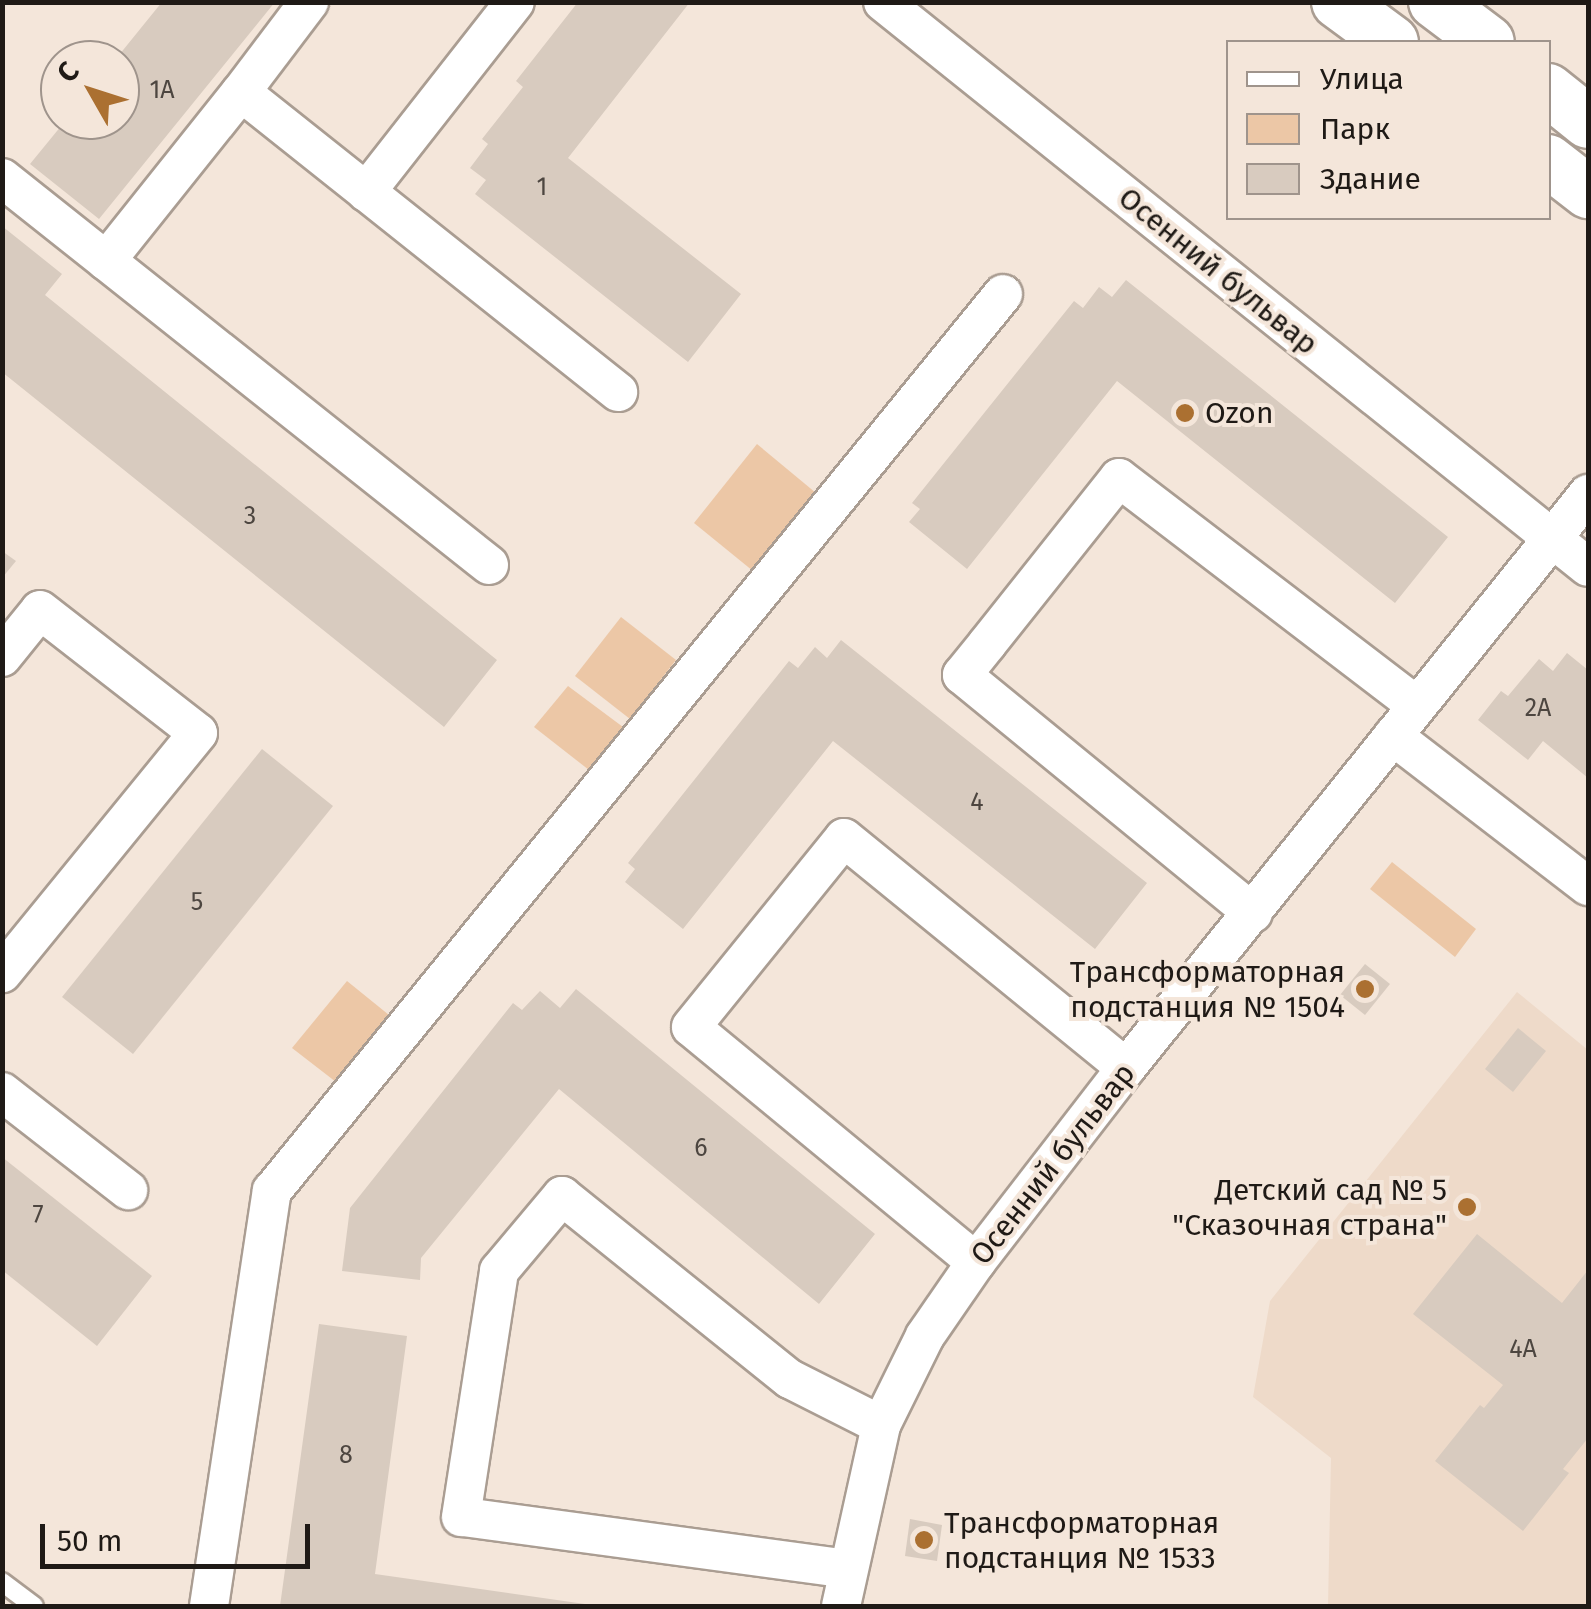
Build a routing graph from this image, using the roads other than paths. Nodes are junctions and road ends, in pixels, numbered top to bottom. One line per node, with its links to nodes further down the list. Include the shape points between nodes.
1 (308, 2): 8 (street)
2 (515, 2): 13 (street)
3 (883, 2): 19 (street, Осенний бульвар)
4 (1338, 2): 6 (main road)
5 (1435, 2): 7 (main road)
6 (1389, 40)
7 (1485, 40)
8 (241, 92): 13 (street); 15 (street)
9 (1551, 92): 10 (main road)
10 (1588, 122)
11 (1551, 163): 14 (main road)
12 (2, 178): 15 (street)
13 (366, 192): 17 (street)
14 (1588, 192)
15 (106, 261): 20 (street)
16 (1003, 294): 36 (street, via 272,1191)
17 (618, 392)
18 (1588, 494): 19 (street, Осенний бульвар)
19 (1553, 539): 21 (street, Осенний бульвар); 23 (street, Осенний бульвар)
20 (488, 566)
21 (1588, 567)
22 (2, 657): 27 (street, via 40,610 198,733)
23 (1417, 706): 24 (street, Осенний бульвар); 26 (street, via 1120,478 962,675)
24 (1393, 736): 25 (street); 26 (street, Осенний бульвар)
25 (1588, 886)
26 (1254, 913): 28 (street, Осенний бульвар)
27 (2, 973)
28 (1126, 1068): 31 (street, Осенний бульвар); 31 (street, via 844,838 690,1027)
29 (2, 1092): 30 (street)
30 (128, 1190)
31 (976, 1262): 32 (street, Осенний бульвар, via 924,1336)
32 (881, 1425): 33 (street, Осенний бульвар); 33 (street, via 790,1380 562,1196 499,1270 461,1517)
33 (848, 1568): 37 (street, Осенний бульвар)
34 (2, 1582): 35 (lane)
35 (34, 1606)
36 (209, 1606)
37 (840, 1606)

